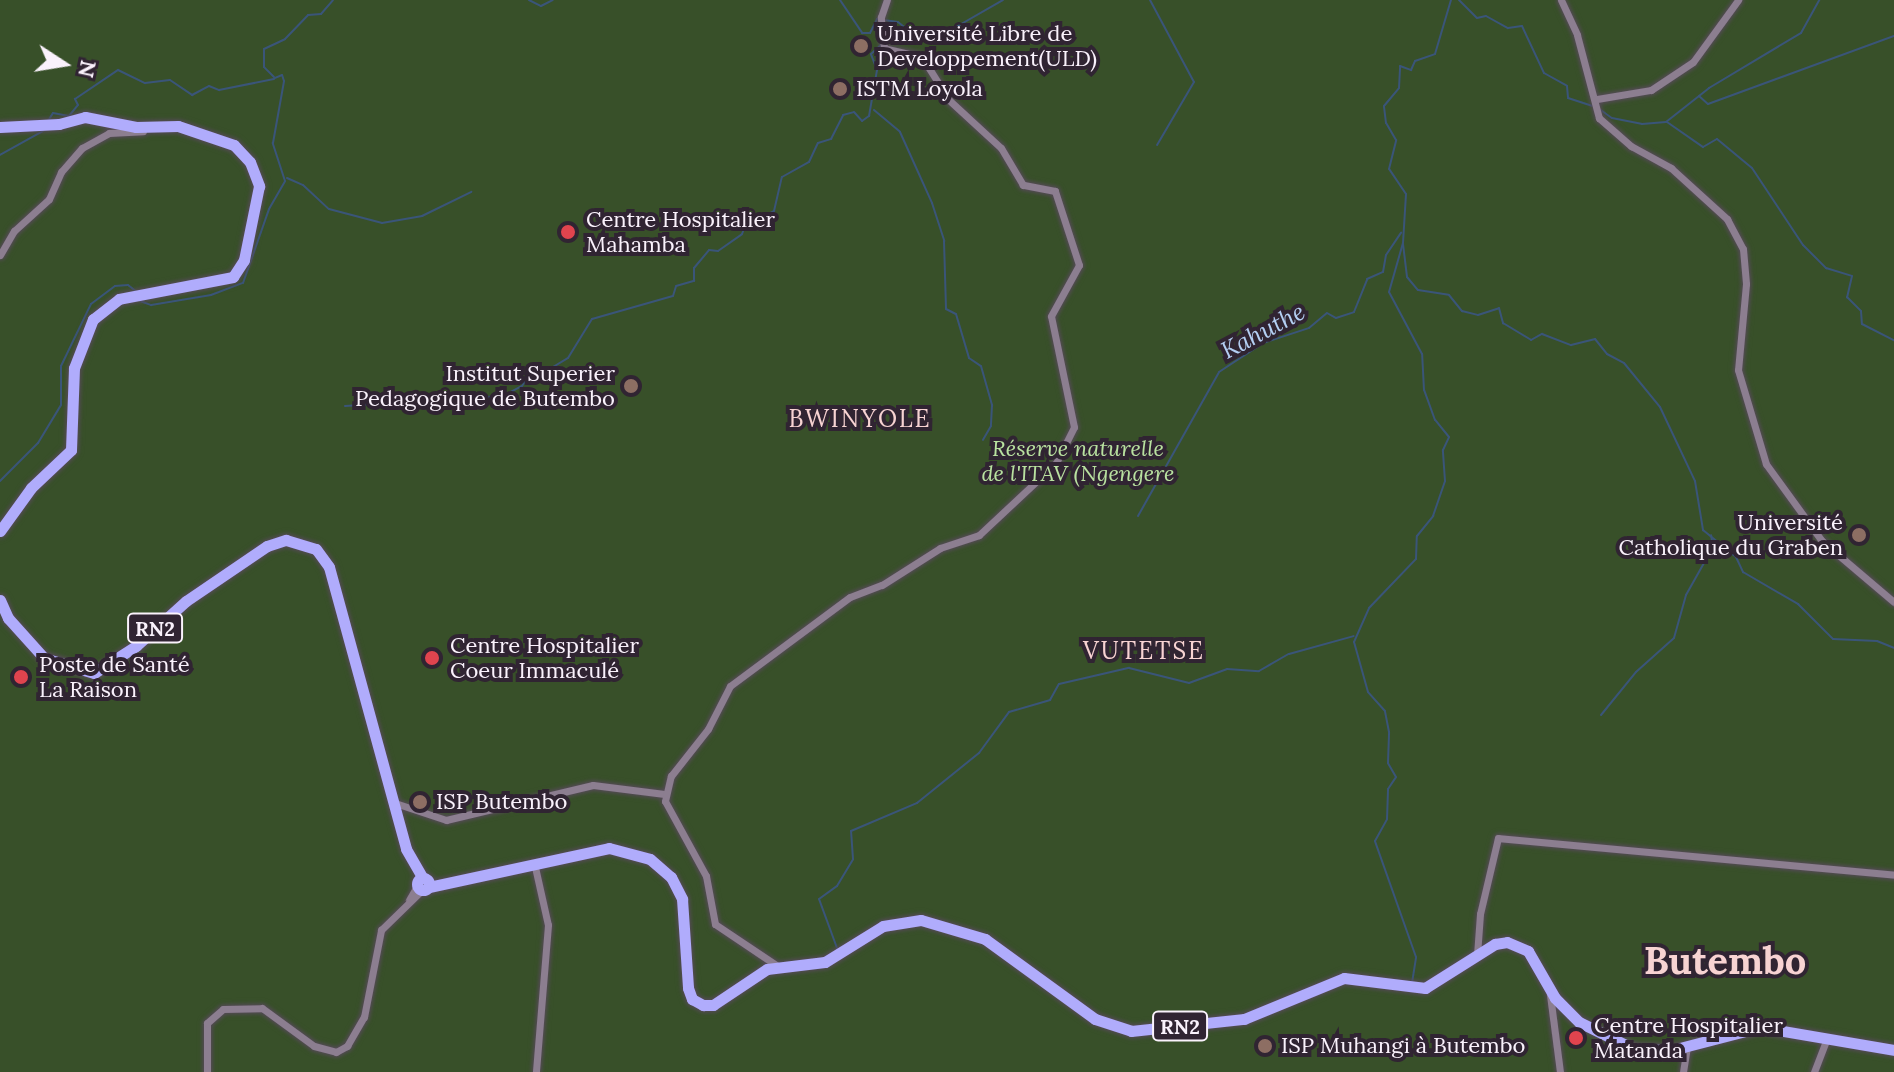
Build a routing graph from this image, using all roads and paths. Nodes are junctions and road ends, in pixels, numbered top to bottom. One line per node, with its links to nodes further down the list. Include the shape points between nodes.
1 (887, 0): 11 (street, via 881,20 884,48 922,57 949,100 1001,148 1023,185 1055,191 1079,265 1051,316 1074,427 1056,463 979,535 940,548 882,585 850,597 730,686)
2 (1561, 0): 4 (street)
3 (1738, 0): 4 (street, via 1693,62 1651,90)
4 (1596, 105): 10 (street, via 1631,146 1671,168 1735,231 1746,268 1740,383 1766,464 1822,541)
5 (156, 126): 6 (highway, via 85,117); 7 (street, via 109,133 82,148 61,172 49,199 14,231); 8 (highway, via 178,126 234,145 256,172 258,197 244,260 233,277 119,299 87,327 74,368 71,450 31,488)
6 (0, 127)
7 (0, 255)
8 (0, 531)
9 (0, 600): 12 (highway, RN2, via 8,618 44,658 94,673 267,546 286,540 316,549 329,567)
10 (1894, 602)
11 (664, 794): 12 (street, via 593,785 446,820); 17 (street, via 706,876 715,924)
12 (395, 803): 15 (highway, RN2)
13 (535, 867): 15 (highway, RN2); 17 (highway, RN2, via 616,848 650,859 667,872 682,899 688,988 699,1004 713,1005 757,974); 23 (street, via 548,925)
14 (1894, 875): 16 (street, via 1498,838 1480,914)
15 (423, 883): 22 (street, via 376,941 364,1017 347,1046 336,1052 314,1046 262,1008 223,1009 207,1023)
16 (1477, 955): 17 (highway, RN2, via 1425,988 1344,978 1314,986 1257,1015 1143,1031 1100,1022 985,939 928,921 893,922 825,962); 18 (highway, RN2, via 1495,944 1518,944 1533,957)
17 (779, 967)
18 (1547, 984): 20 (highway, RN2, via 1579,1022 1615,1043 1652,1052); 24 (street)
19 (1826, 1040): 20 (highway, RN2, via 1760,1027); 21 (highway, RN2); 26 (street)
20 (1687, 1046): 25 (street)
21 (1894, 1050)
22 (207, 1072)
23 (536, 1072)
24 (1560, 1072)
25 (1683, 1072)
26 (1814, 1072)

